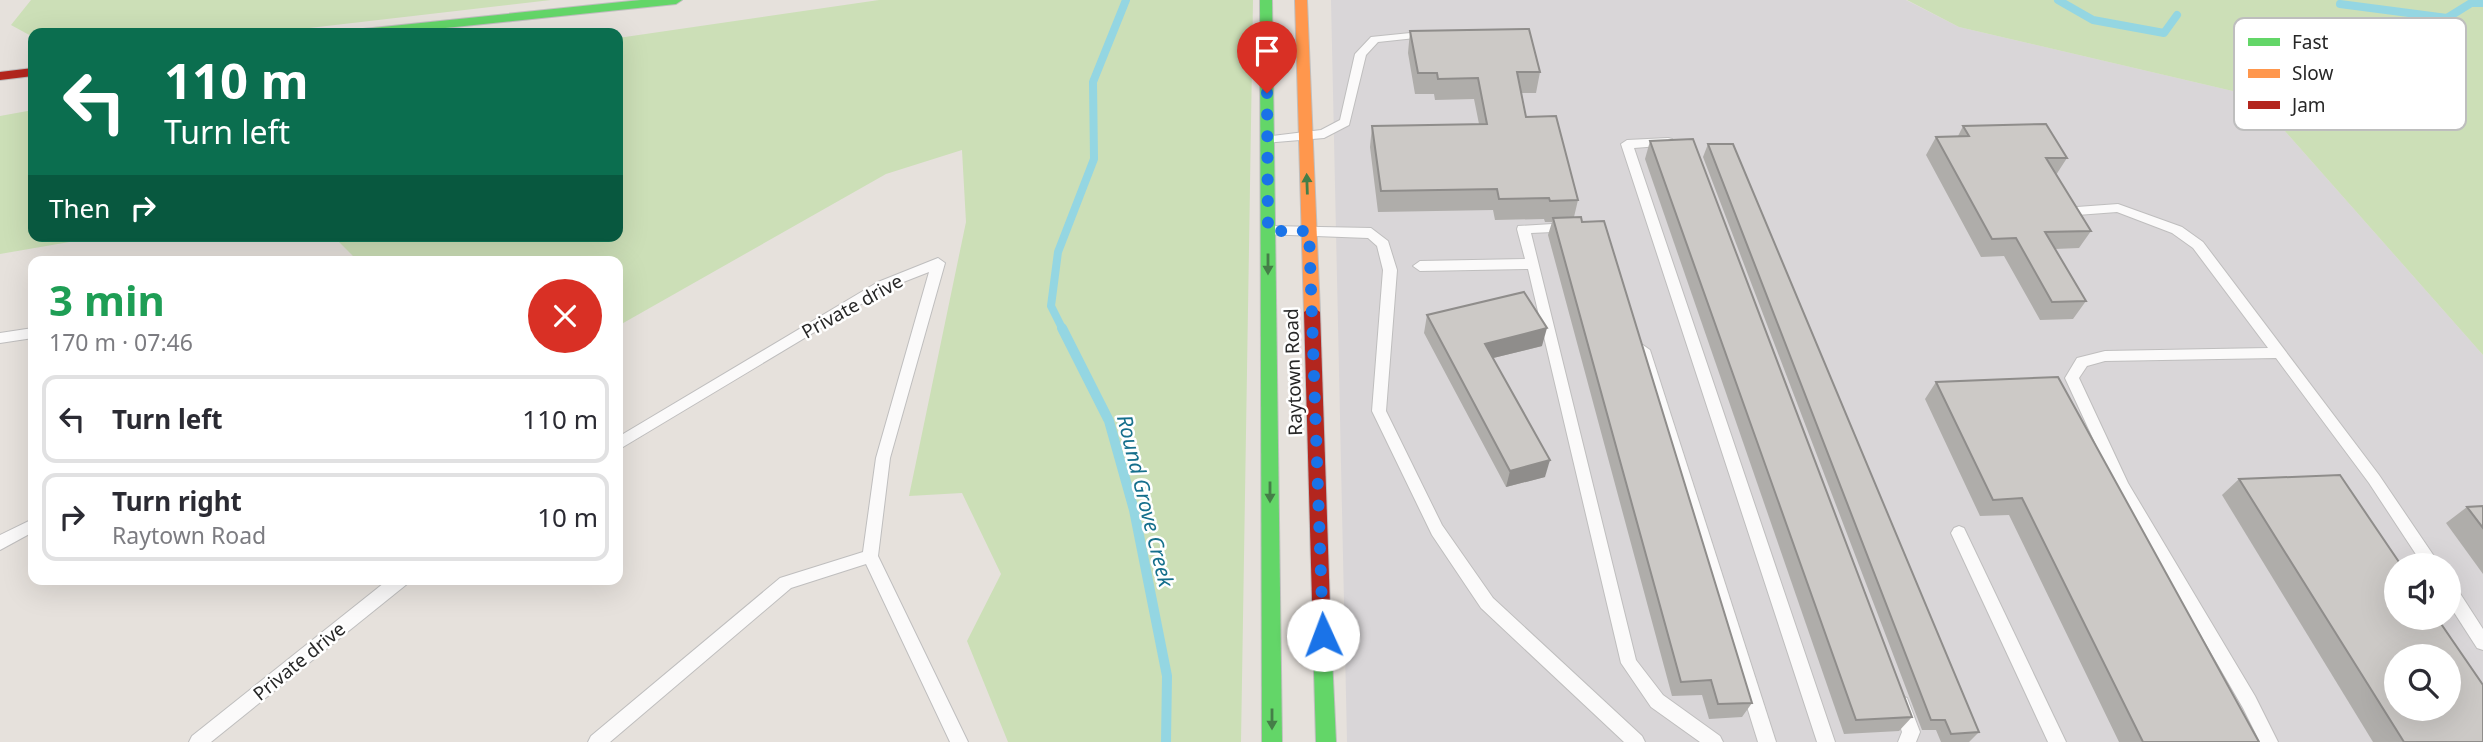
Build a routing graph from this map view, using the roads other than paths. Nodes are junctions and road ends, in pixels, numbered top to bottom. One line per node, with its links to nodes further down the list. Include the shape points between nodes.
1 (676, 0): 4 (main road)
2 (1266, 0): 9 (main road, Raytown Road)
3 (1301, 0): 8 (main road, Raytown Road)
4 (410, 28)
5 (1442, 34): 8 (lane, via 1375,39 1362,54 1345,122 1324,134)
6 (28, 73): 7 (main road)
7 (0, 76)
8 (1306, 136): 9 (lane); 14 (main road, Raytown Road, one-way to 8)
9 (1268, 140): 13 (main road, Raytown Road)
10 (1689, 142): 39 (lane, via 1627,144)
11 (2077, 211): 20 (lane, via 2118,208 2176,230 2199,245)
12 (1591, 228): 15 (lane, via 1523,229)
13 (1268, 231): 14 (lane); 34 (main road, Raytown Road, one-way to 34)
14 (1309, 231): 35 (main road, Raytown Road); 36 (lane, via 1371,233 1383,244 1390,270 1380,411 1437,530 1487,603)
15 (1533, 264): 16 (lane); 37 (lane, via 1629,663 1657,701)
16 (1420, 266)
17 (1638, 333): 38 (lane)
18 (28, 334): 19 (lane)
19 (0, 338)
20 (2279, 353): 25 (lane); 42 (lane, via 2105,356 2081,362 2072,378 2122,486)
21 (623, 440): 26 (lane, Private drive, via 883,285 937,262 884,458)
22 (28, 528): 24 (lane)
23 (1959, 533): 41 (lane)
24 (0, 543)
25 (2424, 553)
26 (870, 556): 32 (lane, via 786,583); 33 (lane)
27 (394, 585): 31 (lane, Private drive)
28 (2461, 609): 29 (lane)
29 (2483, 643)
30 (1897, 694): 40 (lane, via 1911,732)
31 (198, 742)
32 (597, 742)
33 (959, 742)
34 (1272, 742)
35 (1326, 742)
36 (1636, 742)
37 (1714, 742)
38 (1767, 742)
39 (1826, 742)
40 (1908, 742)
41 (2057, 742)
42 (2269, 742)

